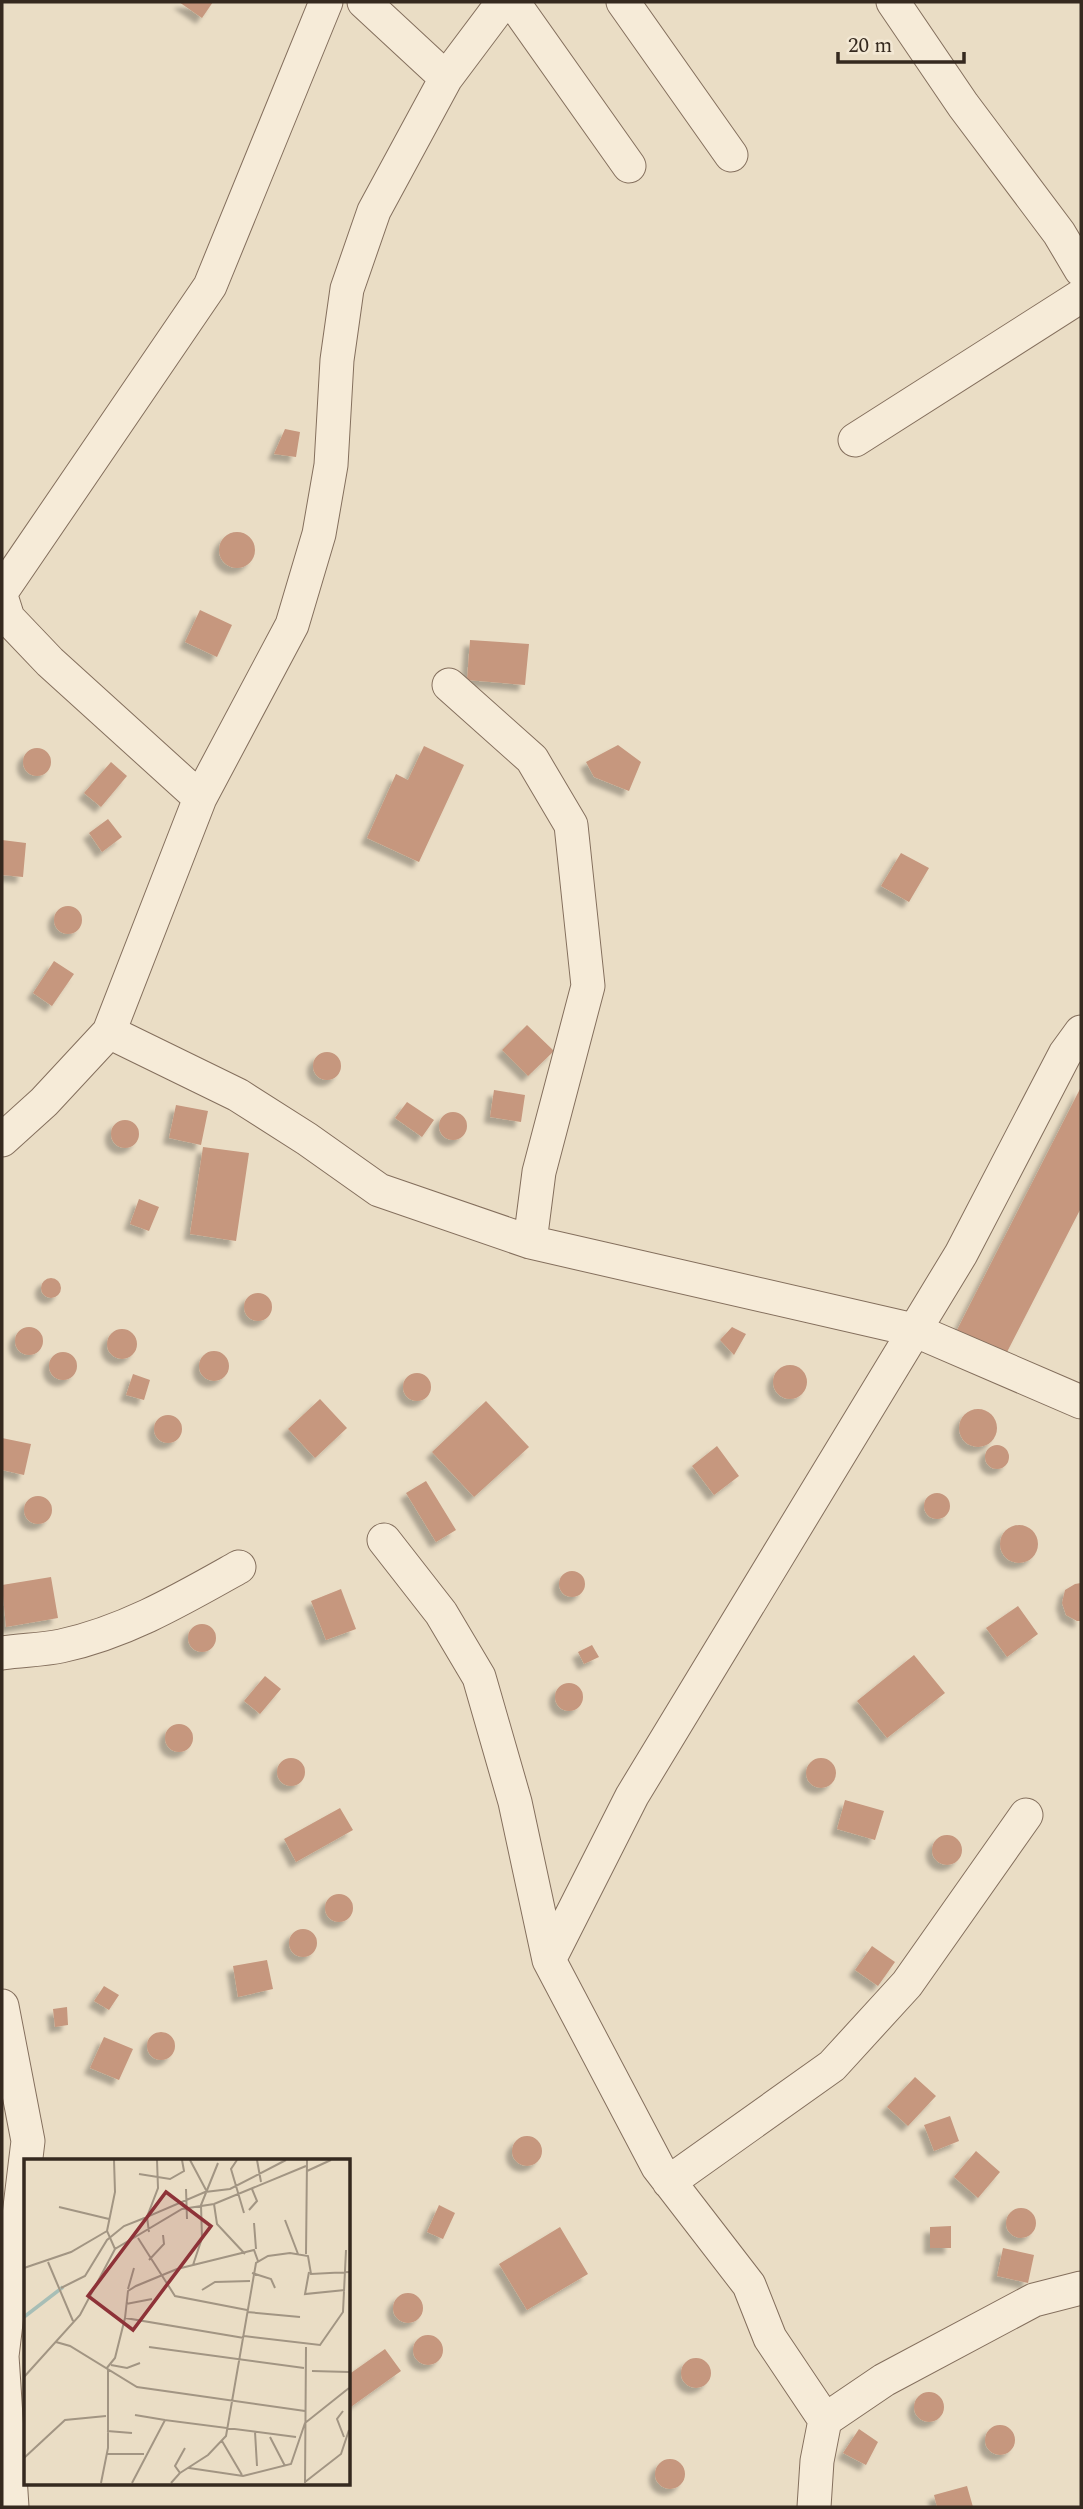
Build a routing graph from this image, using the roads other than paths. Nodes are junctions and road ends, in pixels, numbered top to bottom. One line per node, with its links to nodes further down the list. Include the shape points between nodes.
1 (326, 2): 13 (street, via 210,286)
2 (364, 2): 7 (street)
3 (503, 2): 7 (street)
4 (513, 2): 9 (street)
5 (623, 2): 8 (street)
6 (893, 2): 10 (street)
7 (446, 78): 16 (street, via 374,211 347,289 337,360 331,465 319,534 292,625)
8 (731, 155)
9 (629, 166)
10 (1081, 270)
11 (1081, 296): 12 (street)
12 (855, 440)
13 (2, 592)
14 (2, 600): 16 (street, via 8,618 50,662)
15 (449, 685): 20 (street, via 532,759 572,825 589,986 539,1172)
16 (200, 797): 17 (street)
17 (109, 1032): 19 (street); 20 (street, via 238,1095 379,1190)
18 (1081, 1032): 21 (street)
19 (2, 1140)
20 (530, 1242): 21 (street)
21 (915, 1330): 22 (street); 27 (street, via 632,1796)
22 (1081, 1402)
23 (384, 1540): 27 (street, via 441,1613 479,1677 515,1802)
24 (239, 1567): 25 (street, via 123,1628 60,1646)
25 (2, 1653)
26 (1026, 1815): 31 (street, via 907,1984 832,2066)
27 (549, 1960): 31 (street)
28 (2, 2006): 29 (street, via 28,2141)
29 (26, 2159)
30 (24, 2174): 34 (street, via 2,2356)
31 (669, 2182): 33 (street, via 749,2285 770,2338)
32 (1081, 2288): 33 (street, via 1034,2300 884,2380)
33 (825, 2420): 35 (street)
34 (12, 2507)
35 (814, 2507)

